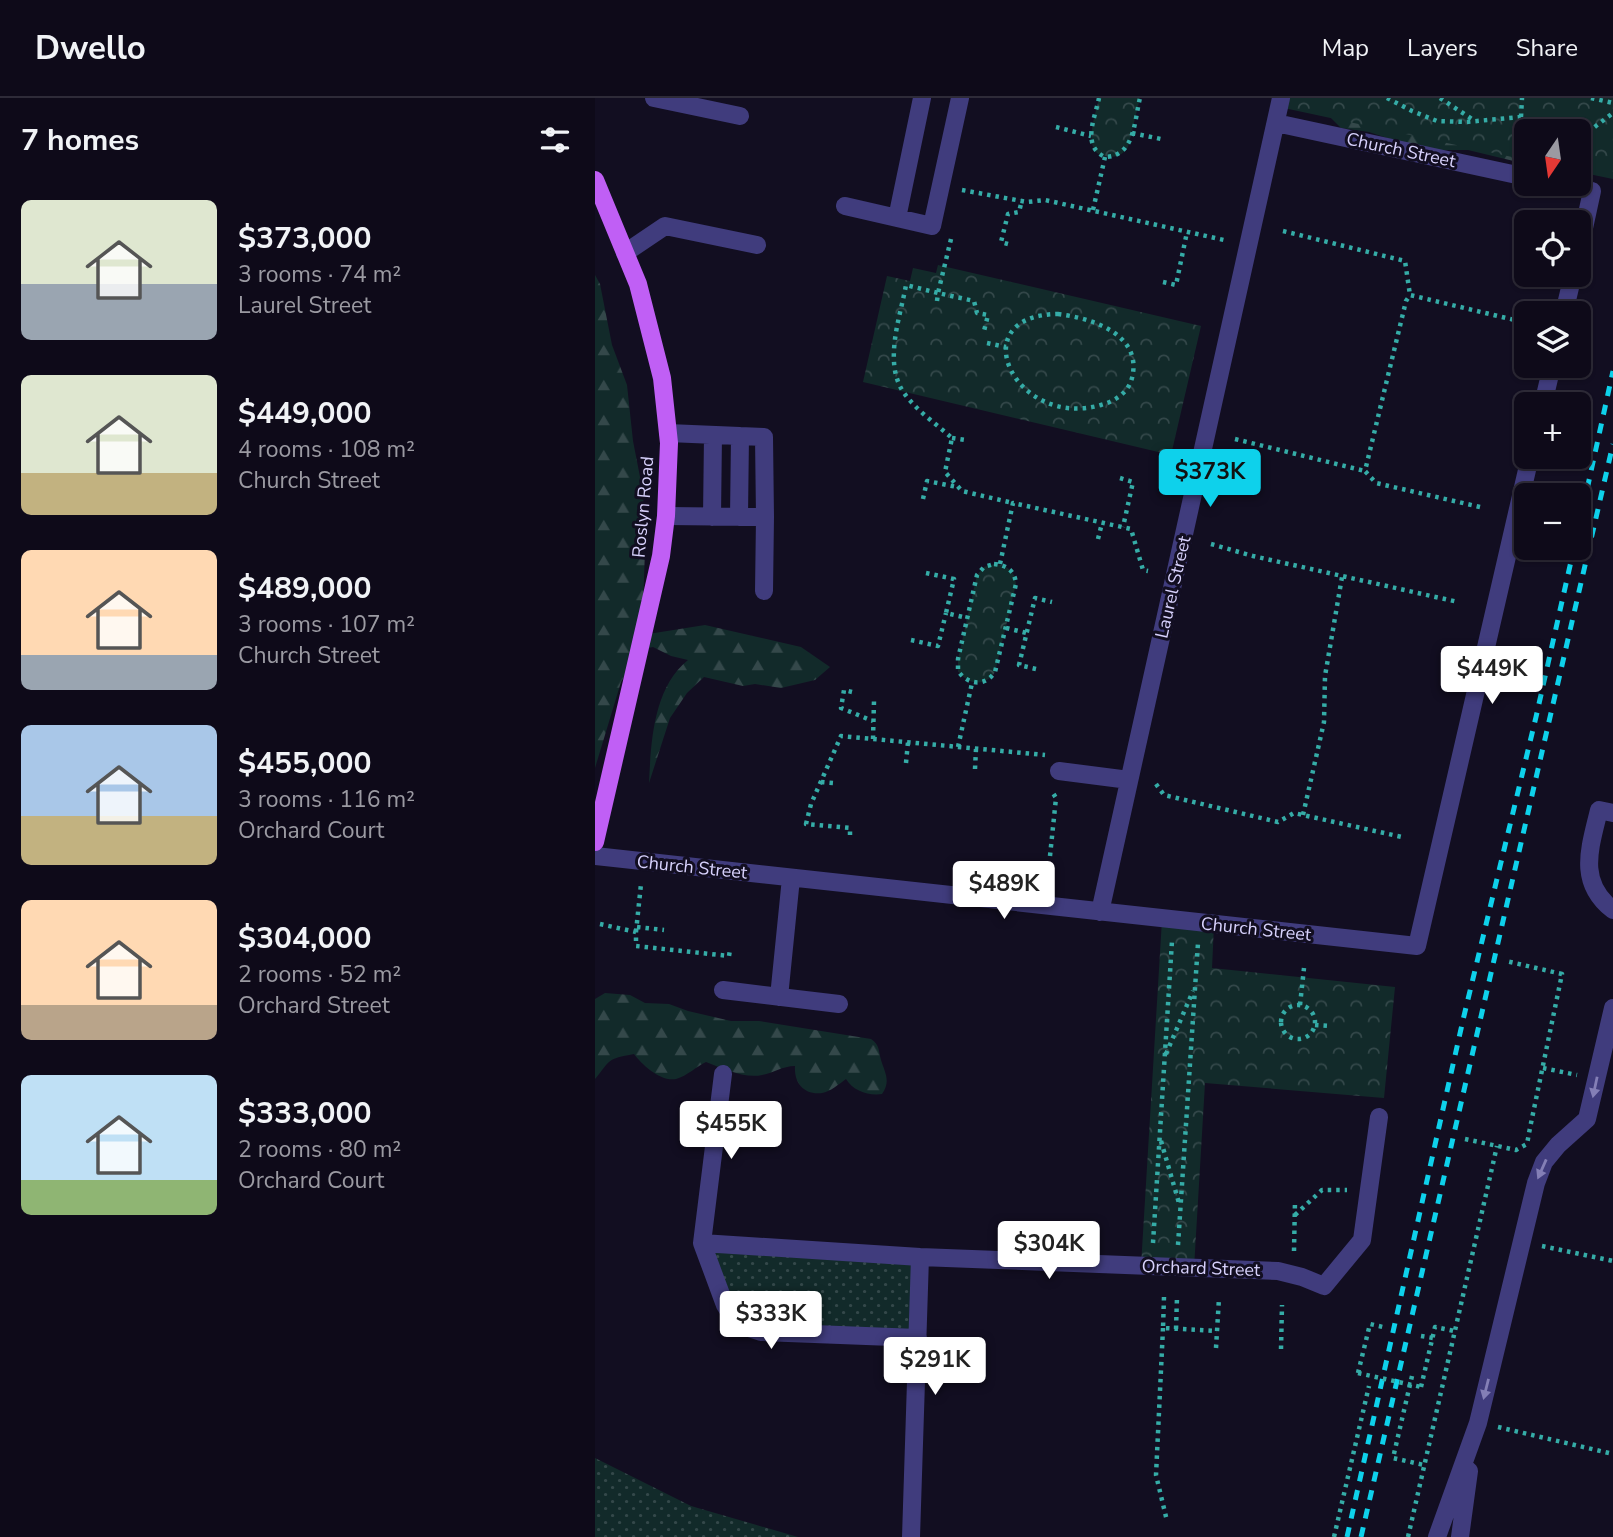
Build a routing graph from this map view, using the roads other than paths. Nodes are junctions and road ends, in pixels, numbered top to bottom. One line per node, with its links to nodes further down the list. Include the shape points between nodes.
1 (654, 98): 5 (street)
2 (922, 98): 12 (street)
3 (960, 98): 12 (street, via 932,226)
4 (1282, 98): 6 (street, Laurel Street)
5 (740, 116)
6 (1276, 123): 7 (street, Church Street); 25 (street, Laurel Street)
7 (1514, 174)
8 (595, 180): 14 (main road, Roslyn Road)
9 (1591, 191): 11 (street)
10 (845, 206): 12 (street)
11 (1589, 210)
12 (897, 218)
13 (757, 245): 14 (street, via 665,226)
14 (625, 253): 15 (main road, Roslyn Road, via 638,284 662,379)
15 (668, 433): 16 (street); 19 (main road, Roslyn Road)
16 (713, 435): 17 (street); 20 (street)
17 (740, 436): 21 (street); 22 (street, via 764,437)
18 (1527, 469): 31 (street, Church Street, via 1417,946)
19 (666, 516): 20 (street); 27 (main road, Roslyn Road, via 661,556)
20 (712, 517): 21 (street)
21 (739, 517): 22 (street)
22 (765, 517): 23 (street)
23 (764, 591)
24 (1054, 763): 25 (street)
25 (1129, 780): 31 (street, Laurel Street)
26 (1613, 813): 30 (street, via 1599,810 1588,859 1591,880)
27 (595, 842)
28 (595, 856): 29 (street, Church Street)
29 (791, 878): 31 (street, Church Street); 33 (street)
30 (1613, 911)
31 (1100, 912)
32 (723, 990): 33 (street)
33 (779, 997): 34 (street)
34 (839, 1004)
35 (1613, 1008): 41 (street, one-way to 41, via 1587,1119 1544,1162 1536,1184)
36 (723, 1074): 38 (street)
37 (1379, 1117): 39 (street, Orchard Street, via 1362,1240 1324,1286 1278,1271)
38 (702, 1243): 39 (street, Orchard Street); 40 (street, via 725,1305 745,1327 761,1332)
39 (920, 1257): 40 (street)
40 (918, 1338): 42 (street)
41 (1478, 1423): 43 (street); 44 (street)
42 (911, 1537)
43 (1437, 1537)
44 (1459, 1537)

